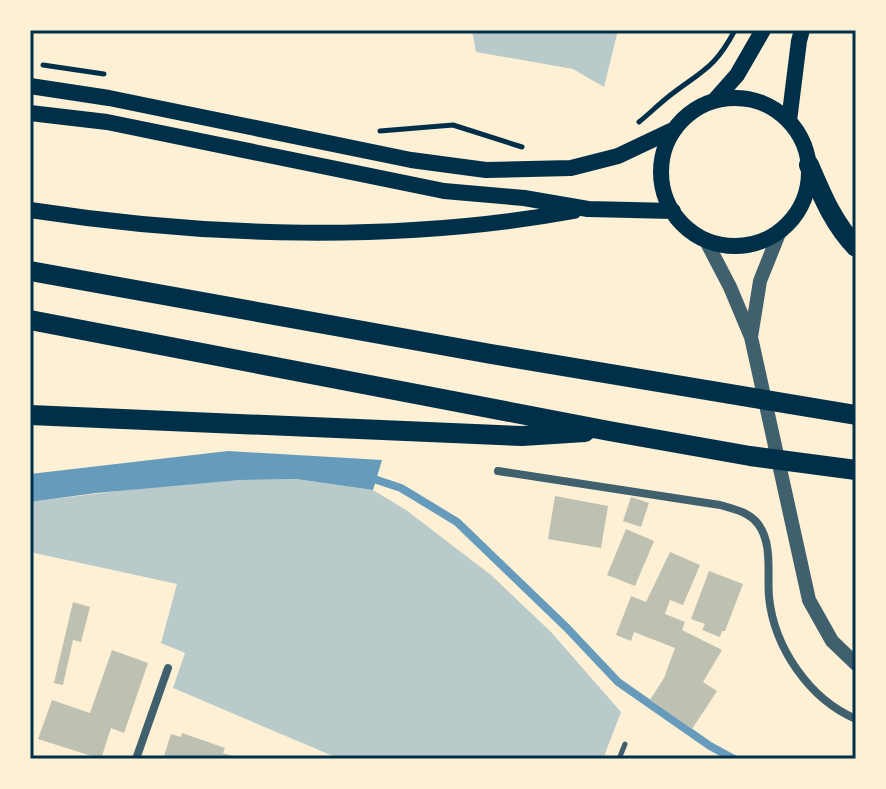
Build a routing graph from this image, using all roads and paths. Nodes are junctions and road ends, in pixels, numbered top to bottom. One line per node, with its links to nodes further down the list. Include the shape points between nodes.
1 (735, 30): 10 (path, via 713,64)
2 (763, 30): 7 (main road, via 737,75)
3 (802, 30): 9 (main road)
4 (30, 64): 5 (path)
5 (118, 77)
6 (30, 86): 11 (main road, via 486,170 571,168 618,156)
7 (714, 101): 9 (main road, via 754,100); 11 (main road)
8 (30, 113): 15 (main road, via 107,122 417,187)
9 (789, 121): 14 (main road, via 803,141)
10 (631, 126)
11 (675, 129): 17 (main road, via 662,170)
12 (380, 131): 13 (path, via 453,125)
13 (526, 148)
14 (809, 165): 18 (main road, via 807,190 797,213); 20 (highway, via 827,208)
15 (588, 209): 16 (main road, via 496,224 330,231 117,223); 17 (main road)
16 (30, 210)
17 (673, 211): 19 (main road)
18 (780, 231): 19 (main road, via 743,246); 23 (street, via 760,281)
19 (705, 239): 23 (street)
20 (856, 247)
21 (30, 271): 25 (highway)
22 (30, 320): 26 (highway)
23 (751, 337): 29 (street, via 809,600 832,641)
24 (30, 415): 26 (highway, via 522,436)
25 (856, 415)
26 (609, 431): 27 (highway)
27 (856, 470)
28 (498, 471): 31 (street, via 720,505 750,515 764,534 769,598 782,643 811,686)
29 (856, 664)
30 (168, 668): 33 (street)
31 (856, 719)
32 (625, 744): 34 (lane)
33 (136, 759)
34 (619, 759)

